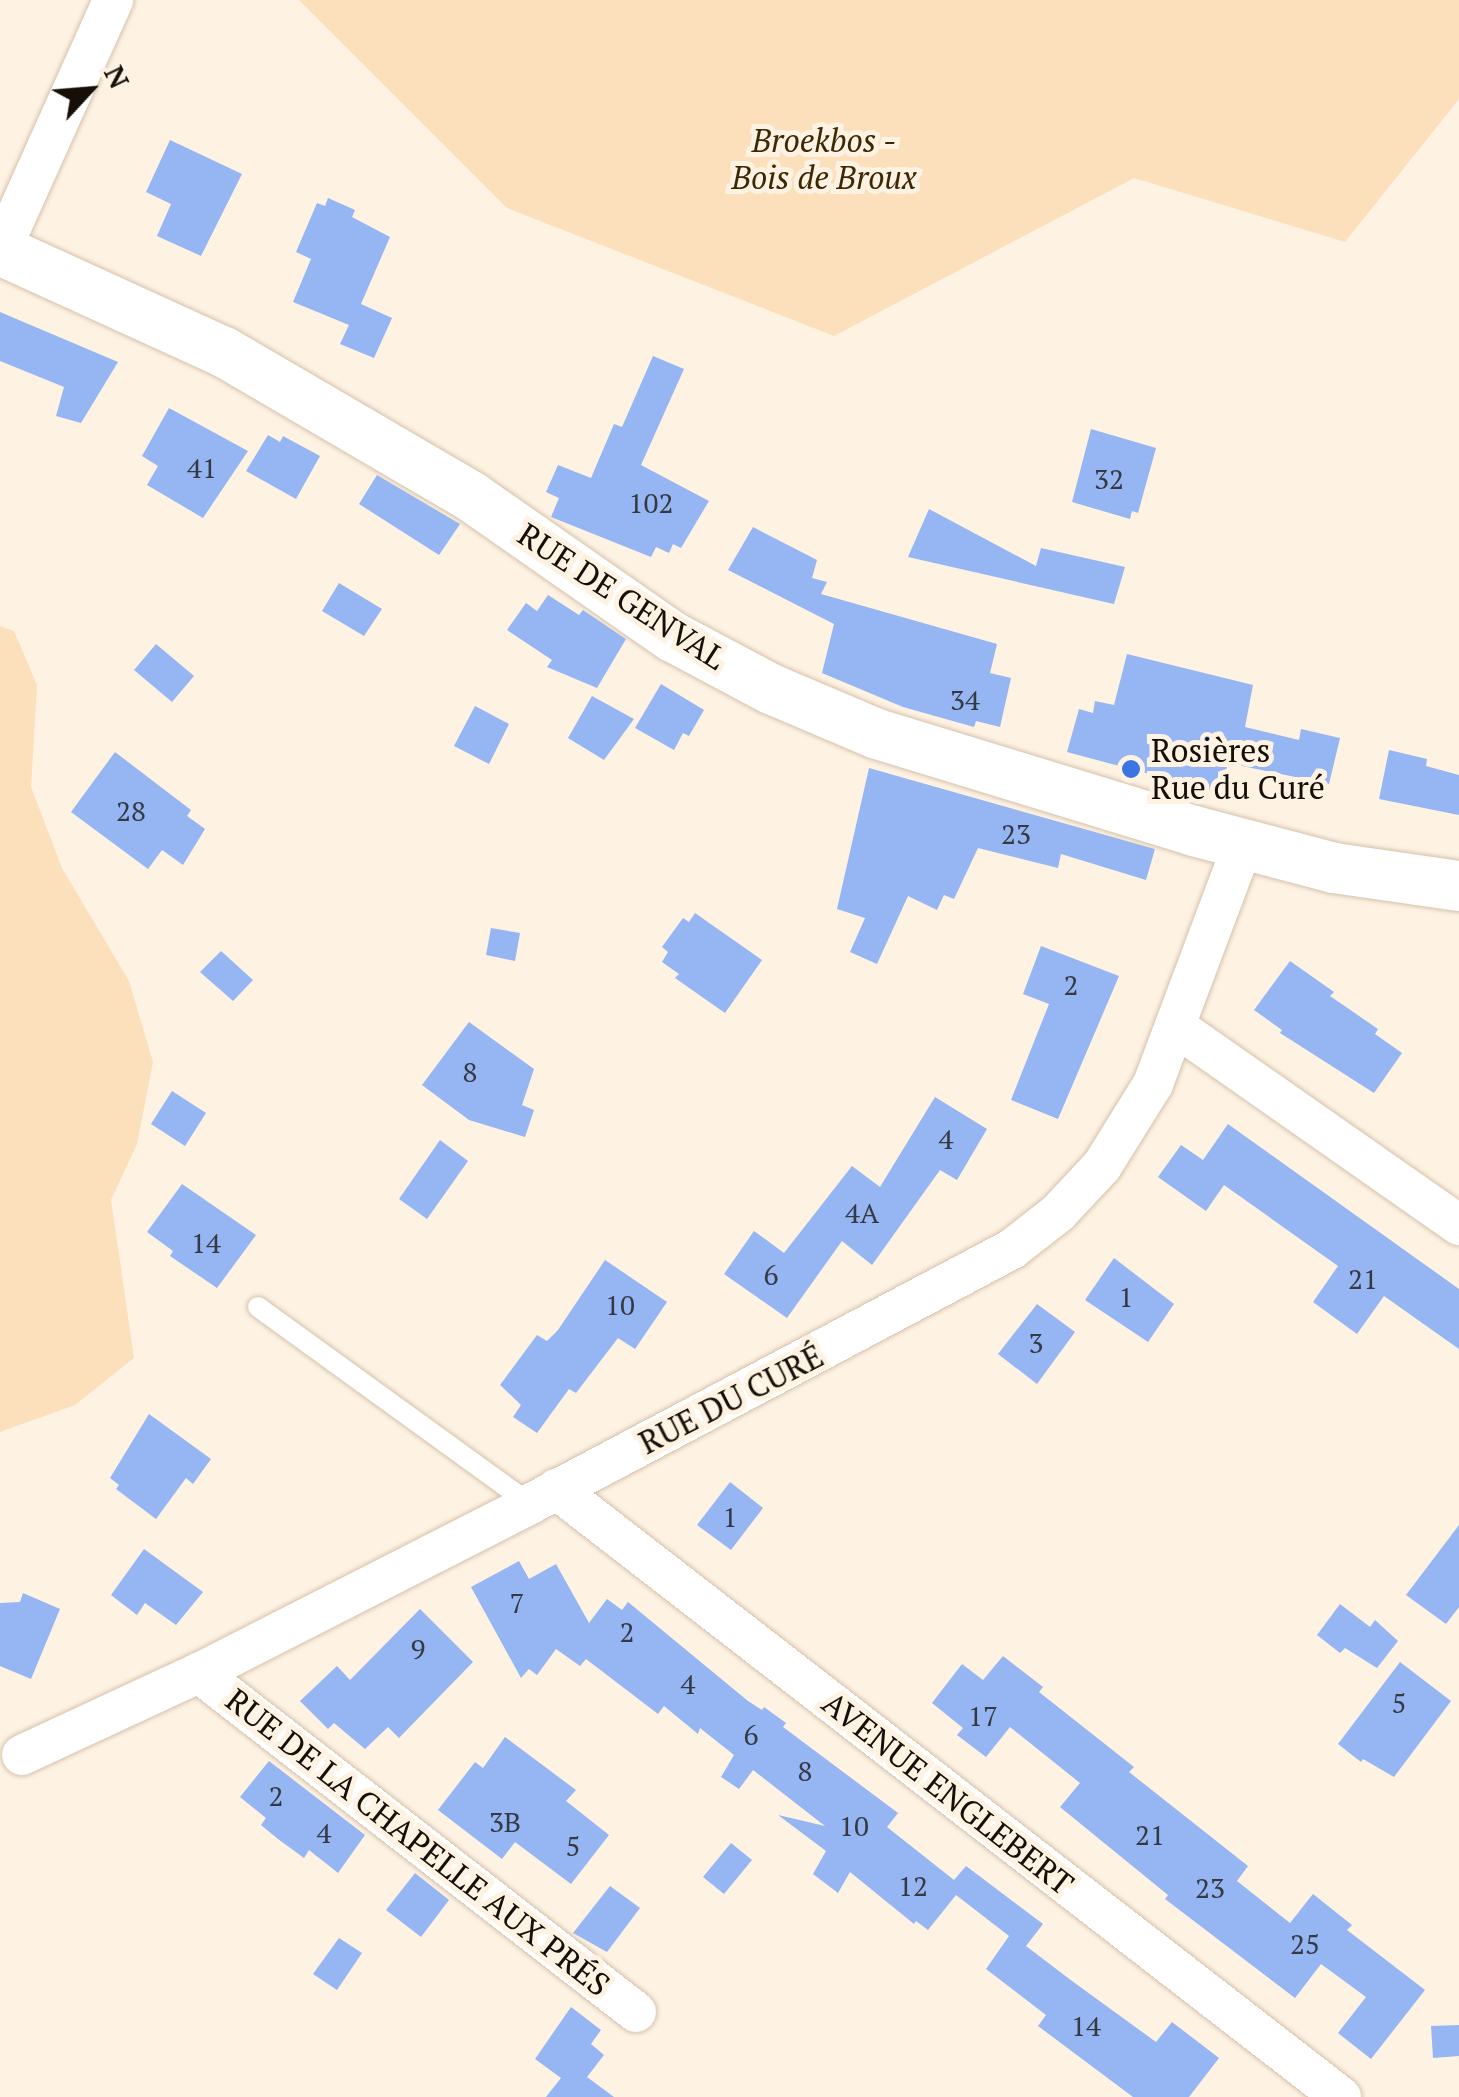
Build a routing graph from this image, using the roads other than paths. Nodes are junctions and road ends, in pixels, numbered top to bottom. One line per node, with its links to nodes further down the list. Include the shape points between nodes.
1 (113, 0): 2 (street)
2 (0, 251): 3 (street, RUE DE GENVAL, via 224,352 472,497 673,637 771,689 876,734)
3 (1243, 844): 4 (street, RUE DE GENVAL, via 1334,868); 5 (street, RUE DU CURÉ)
4 (1459, 886)
5 (1175, 1026): 6 (street); 8 (street, RUE DU CURÉ, via 1153,1084 1102,1166 1012,1249)
6 (1459, 1224)
7 (258, 1307): 8 (lane)
8 (543, 1496): 9 (street, RUE DU CURÉ); 12 (street, AVENUE ENGLEBERT)
9 (199, 1672): 10 (street, RUE DU CURÉ); 11 (street, RUE DE LA CHAPELLE AUX PRÉS)
10 (22, 1755)
11 (636, 2012)
12 (1341, 2097)

